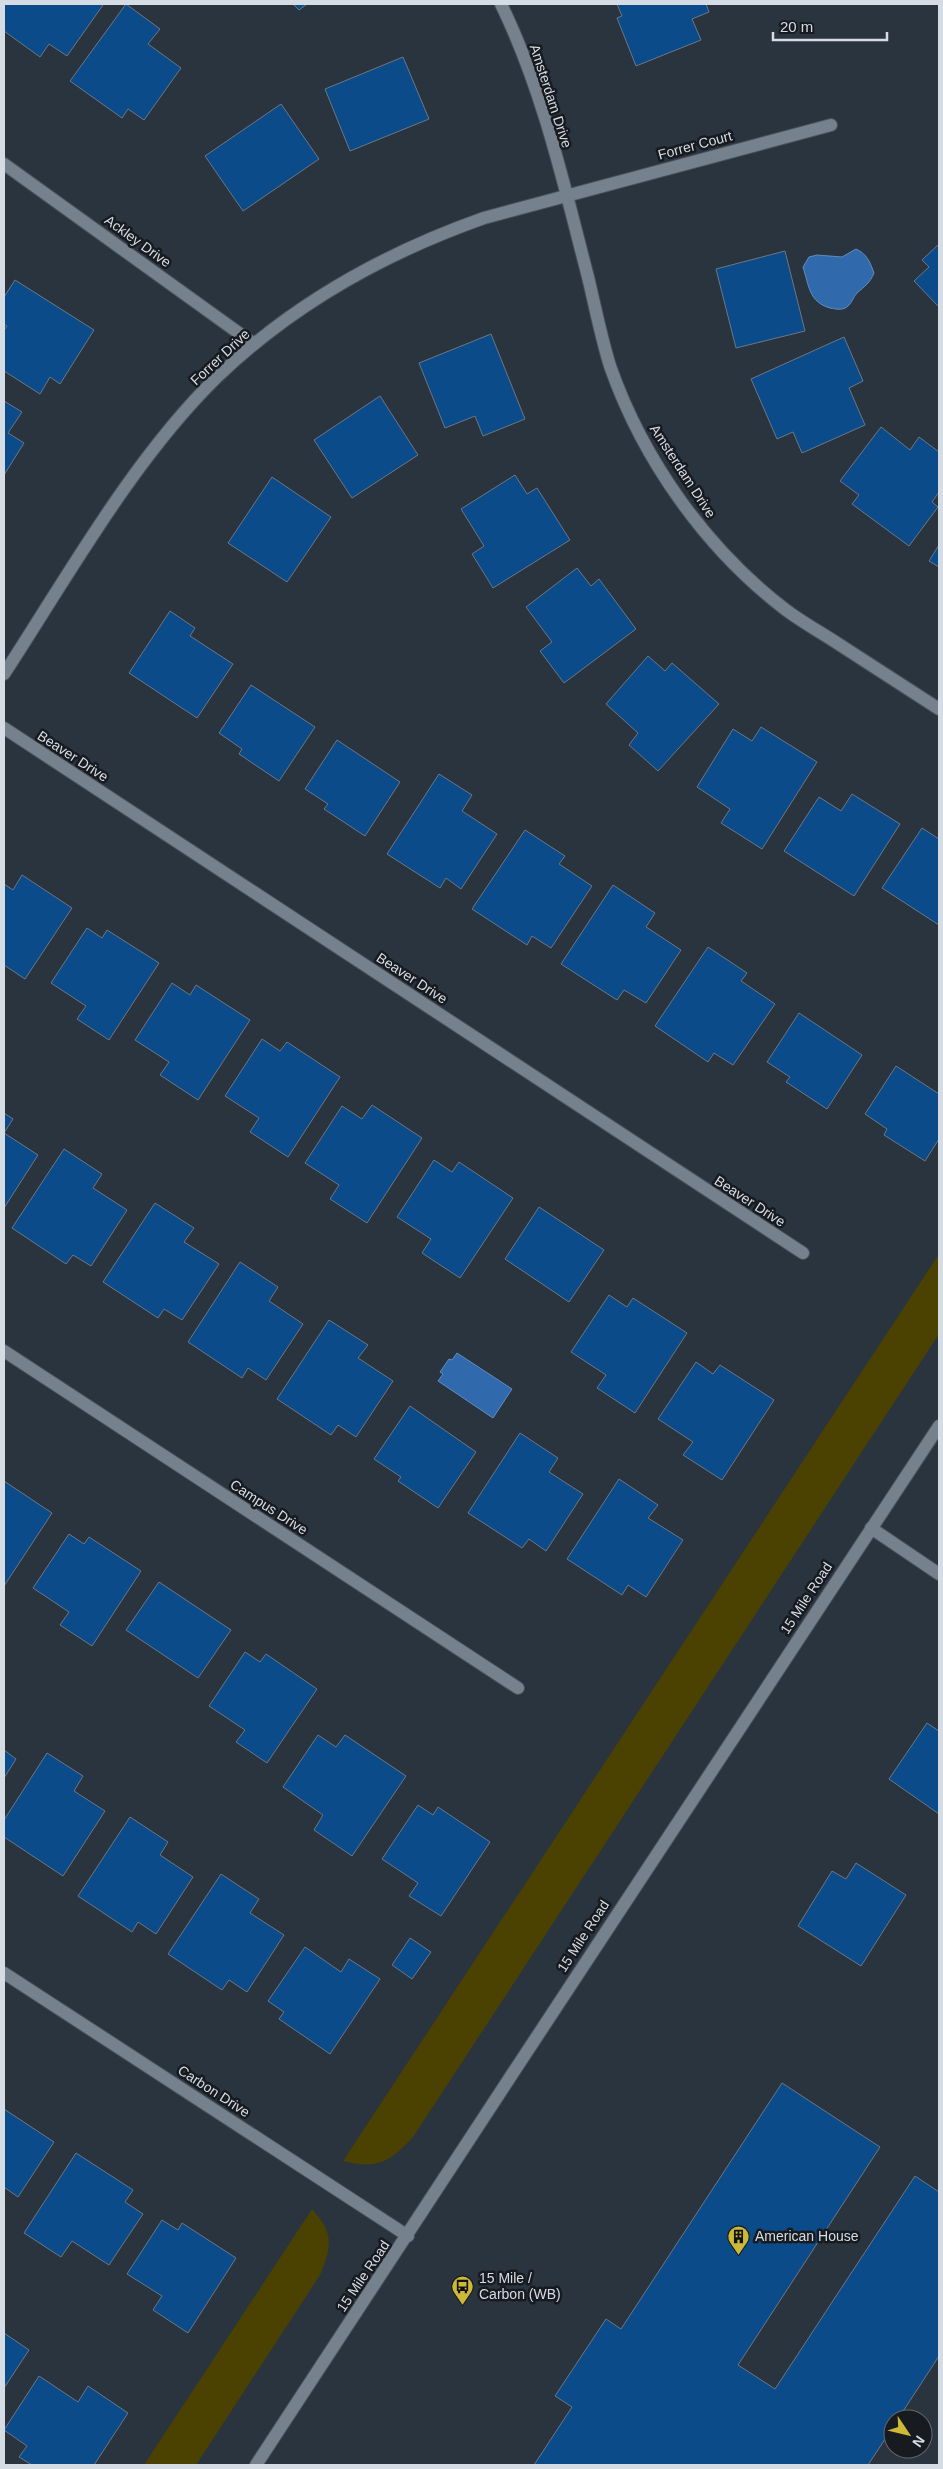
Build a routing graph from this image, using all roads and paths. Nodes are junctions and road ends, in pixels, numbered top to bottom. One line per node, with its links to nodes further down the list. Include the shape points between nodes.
1 (501, 4): 4 (street, Amsterdam Drive, via 531,73)
2 (831, 125): 4 (street, Forrer Court)
3 (4, 164): 5 (street, Ackley Drive)
4 (567, 195): 5 (street, Forrer Drive, via 448,231 384,259 337,285); 7 (street, Amsterdam Drive, via 610,364 632,421 690,513 722,552 786,610)
5 (254, 344): 6 (street, Forrer Drive, via 217,378 146,459)
6 (4, 674)
7 (939, 709)
8 (4, 728): 9 (street, Beaver Drive)
9 (803, 1253)
10 (4, 1351): 14 (street, Campus Drive)
11 (939, 1426): 12 (street, 15 Mile Road)
12 (871, 1528): 13 (street); 16 (street, 15 Mile Road)
13 (939, 1574)
14 (518, 1688)
15 (4, 1972): 16 (street, Carbon Drive)
16 (408, 2236): 17 (street, 15 Mile Road)
17 (256, 2465)

